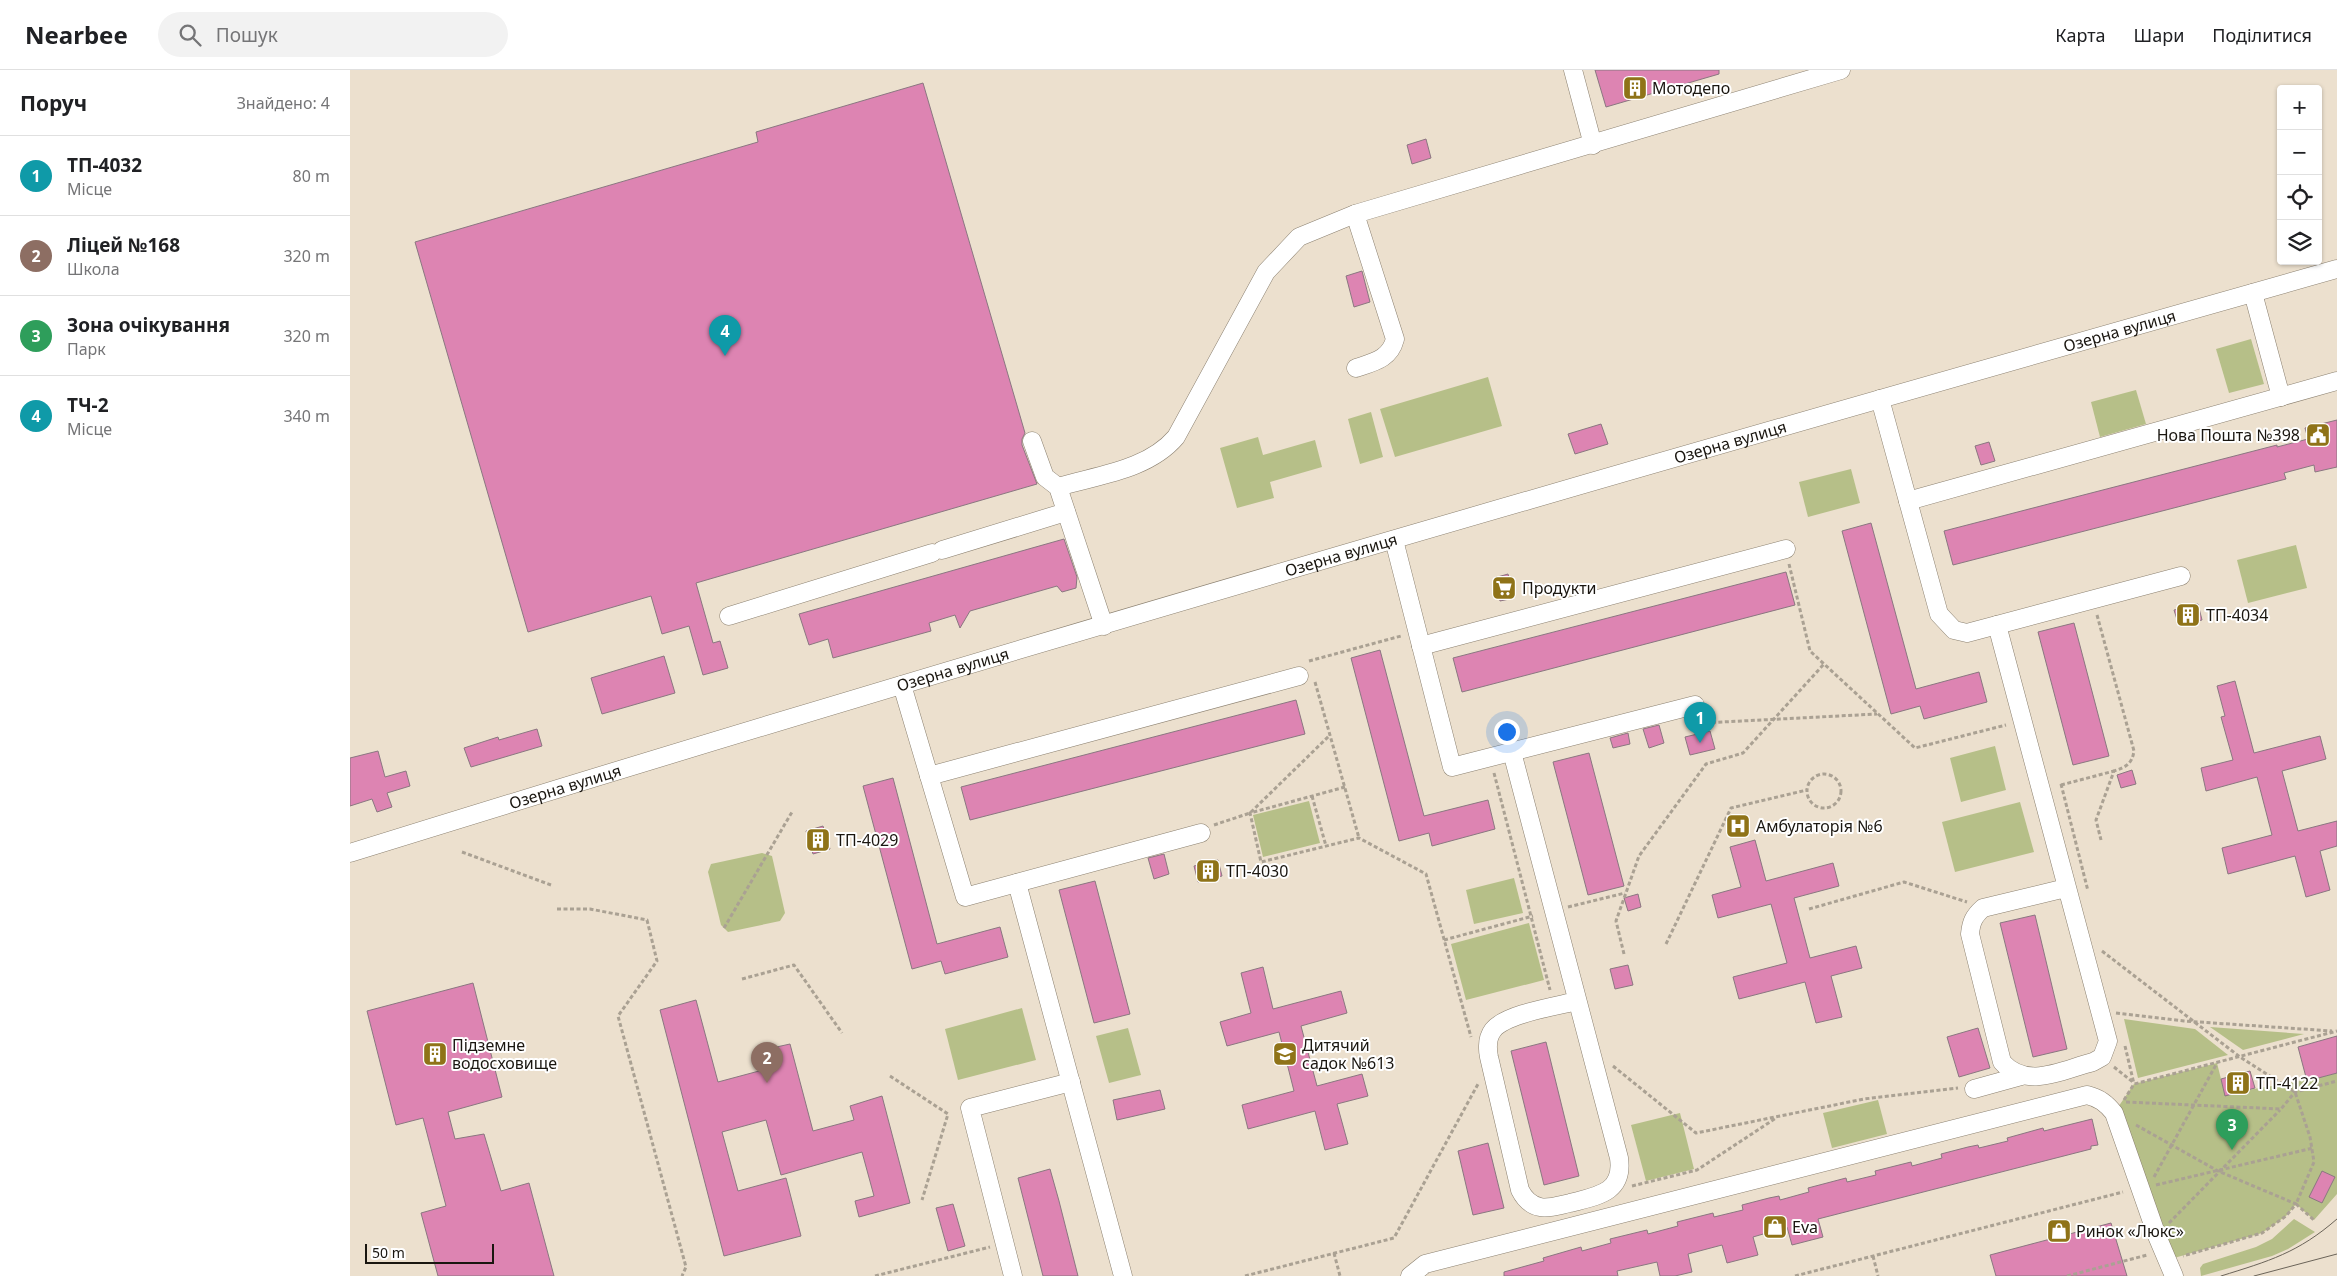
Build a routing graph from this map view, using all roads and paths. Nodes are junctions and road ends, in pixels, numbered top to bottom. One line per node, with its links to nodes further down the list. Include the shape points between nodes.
1 (1573, 70): 3 (street)
2 (1841, 70): 3 (street)
3 (1593, 145): 4 (street)
4 (1355, 214): 7 (street, via 1395,339 1388,355); 12 (street, via 1298,237 1266,272 1176,437 1168,446 1143,462)
5 (2337, 269): 6 (street, Озерна вулиця)
6 (2253, 293): 9 (street); 10 (street, Озерна вулиця)
7 (1356, 368)
8 (2337, 381): 9 (street)
9 (2281, 397): 13 (street)
10 (1880, 400): 13 (street); 15 (street, Озерна вулиця)
11 (1032, 441): 12 (street, via 1046,477)
12 (1058, 487): 14 (street)
13 (1908, 501): 20 (street, via 1939,614 1954,630 1967,633)
14 (1066, 512): 19 (street); 21 (street)
15 (1394, 540): 21 (street, Озерна вулиця); 22 (street)
16 (1786, 549): 22 (street); 23 (path, via 1810,651)
17 (2181, 576): 18 (street)
18 (2092, 600): 20 (street); 33 (path, via 2134,751 2127,766)
19 (729, 616)
20 (1997, 625): 29 (street)
21 (1104, 626): 25 (street, Озерна вулиця)
22 (1419, 638): 24 (path, via 1309,661); 32 (street, via 1452,767)
23 (1824, 664): 27 (path); 28 (path)
24 (1308, 675): 30 (path); 34 (street)
25 (902, 685): 34 (street); 46 (street, Озерна вулиця)
26 (1695, 705): 28 (path, via 1704,723); 31 (street)
27 (1878, 714): 28 (path); 29 (path, via 1914,748)
28 (1774, 719): 50 (path, via 1743,753 1706,764 1639,856)
29 (2022, 721): 37 (street)
30 (1330, 735): 35 (path); 40 (path)
31 (1512, 752): 32 (street); 54 (street)
32 (1490, 758): 55 (path)
33 (2114, 771): 37 (path); 43 (path, via 2096,820)
34 (929, 776): 47 (street, via 965,897)
35 (1344, 787): 38 (path); 42 (path)
36 (1807, 790): 36 (path, via 1810,800 1824,808 1834,805 1841,791 1838,780 1822,774 1812,779); 58 (path, via 1731,808)
37 (2040, 790): 49 (street)
38 (1312, 796): 40 (path); 44 (path)
39 (792, 812): 56 (path)
40 (1250, 813): 41 (path, via 1208,827); 44 (path, via 1261,862)
41 (1201, 833): 47 (street)
42 (1359, 838): 44 (path); 57 (path, via 1426,874)
43 (2100, 840)
44 (1326, 846)
45 (462, 852): 48 (path)
46 (350, 853)
47 (1017, 883): 77 (street)
48 (552, 885)
49 (2066, 888): 51 (street); 64 (street)
50 (1626, 893): 54 (path); 60 (path, via 1616,921)
51 (1983, 908): 53 (path, via 1904,882); 75 (street, via 1973,919 1970,934 2002,1062 2010,1072)
52 (558, 909): 98 (path, via 590,909 647,920 657,961 618,1016 686,1267)
53 (1809, 909)
54 (1554, 911): 55 (path); 62 (street)
55 (1532, 917): 57 (path); 63 (path)
56 (724, 928)
57 (1444, 940): 68 (path)
58 (1666, 944)
59 (2102, 951): 65 (path)
60 (1624, 954)
61 (742, 979): 67 (path, via 794,966)
62 (1577, 1001): 63 (street); 69 (street)
63 (1554, 1007): 72 (street, via 1499,1024 1487,1047)
64 (2100, 1010): 65 (path); 70 (street, via 2108,1041)
65 (2194, 1022): 66 (path); 71 (path)
66 (2336, 1031): 71 (path)
67 (842, 1033)
68 (1472, 1040)
69 (1590, 1048): 84 (path, via 1696,1133); 89 (street, via 1620,1167 1614,1185)
70 (2102, 1057): 75 (street, via 2034,1078); 78 (path)
71 (2240, 1057): 73 (path); 80 (path)
72 (1490, 1061): 89 (street, via 1524,1198 1531,1204 1548,1208); 95 (path, via 1394,1238)
73 (2217, 1063): 78 (path); 81 (path)
74 (890, 1076): 90 (path, via 948,1114)
75 (2021, 1076): 79 (street)
76 (2337, 1080): 80 (path)
77 (1071, 1082): 94 (street, via 970,1108); 101 (street)
78 (2134, 1084): 81 (path, via 2123,1102)
79 (1974, 1089): 84 (path, via 1950,1087 1864,1098)
80 (2294, 1092): 82 (path); 86 (path)
81 (2193, 1105): 82 (path); 85 (path)
82 (2281, 1110): 87 (path)
83 (2114, 1113): 85 (path); 88 (street); 104 (street, via 2098,1098 2076,1097 1425,1264)
84 (1777, 1116): 89 (path, via 1697,1170)
85 (2171, 1146): 87 (path); 88 (path)
86 (2313, 1148): 87 (path); 91 (path, via 2314,1162)
87 (2218, 1172): 88 (path); 91 (path); 93 (path)
88 (2144, 1187): 93 (street); 96 (path)
89 (1607, 1192)
90 (922, 1200)
91 (2296, 1204): 92 (path); 97 (path, via 2286,1216 2262,1233)
92 (2314, 1220)
93 (2156, 1236): 97 (street); 107 (path, via 2152,1254)
94 (1005, 1243): 99 (path); 100 (street)
95 (1334, 1253): 102 (path); 103 (path)
96 (1873, 1256): 105 (path); 106 (path)
97 (2170, 1268)
98 (682, 1276)
99 (875, 1276)
100 (1013, 1276)
101 (1123, 1276)
102 (1245, 1276)
103 (1340, 1276)
104 (1410, 1276)
105 (1795, 1276)
106 (1878, 1276)
107 (2068, 1276)

